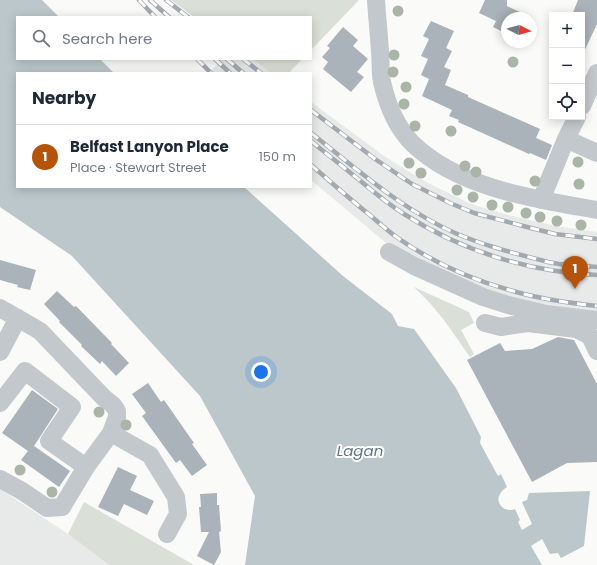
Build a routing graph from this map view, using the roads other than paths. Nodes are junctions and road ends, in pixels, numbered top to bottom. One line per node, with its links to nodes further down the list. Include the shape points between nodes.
1 (376, 0): 7 (street, via 382,81 399,126 413,143 448,169 479,183)
2 (597, 73): 3 (street)
3 (585, 99)
4 (576, 120): 5 (street)
5 (566, 139): 6 (street); 7 (street)
6 (597, 153)
7 (541, 200): 8 (street)
8 (597, 210)
9 (389, 252): 12 (street, via 483,297 546,314)
10 (0, 308): 11 (street)
11 (18, 318): 15 (street); 17 (street, via 40,331 113,405 117,417)
12 (597, 320)
13 (485, 323): 14 (street, via 501,327 528,323 576,329 590,336)
14 (597, 351)
15 (0, 352)
16 (0, 404): 18 (street, via 25,371 72,407 49,441)
17 (111, 433): 18 (street); 20 (street, via 150,455 176,497 178,514)
18 (86, 467): 19 (street, via 62,508 47,508)
19 (0, 479)
20 (167, 534)

